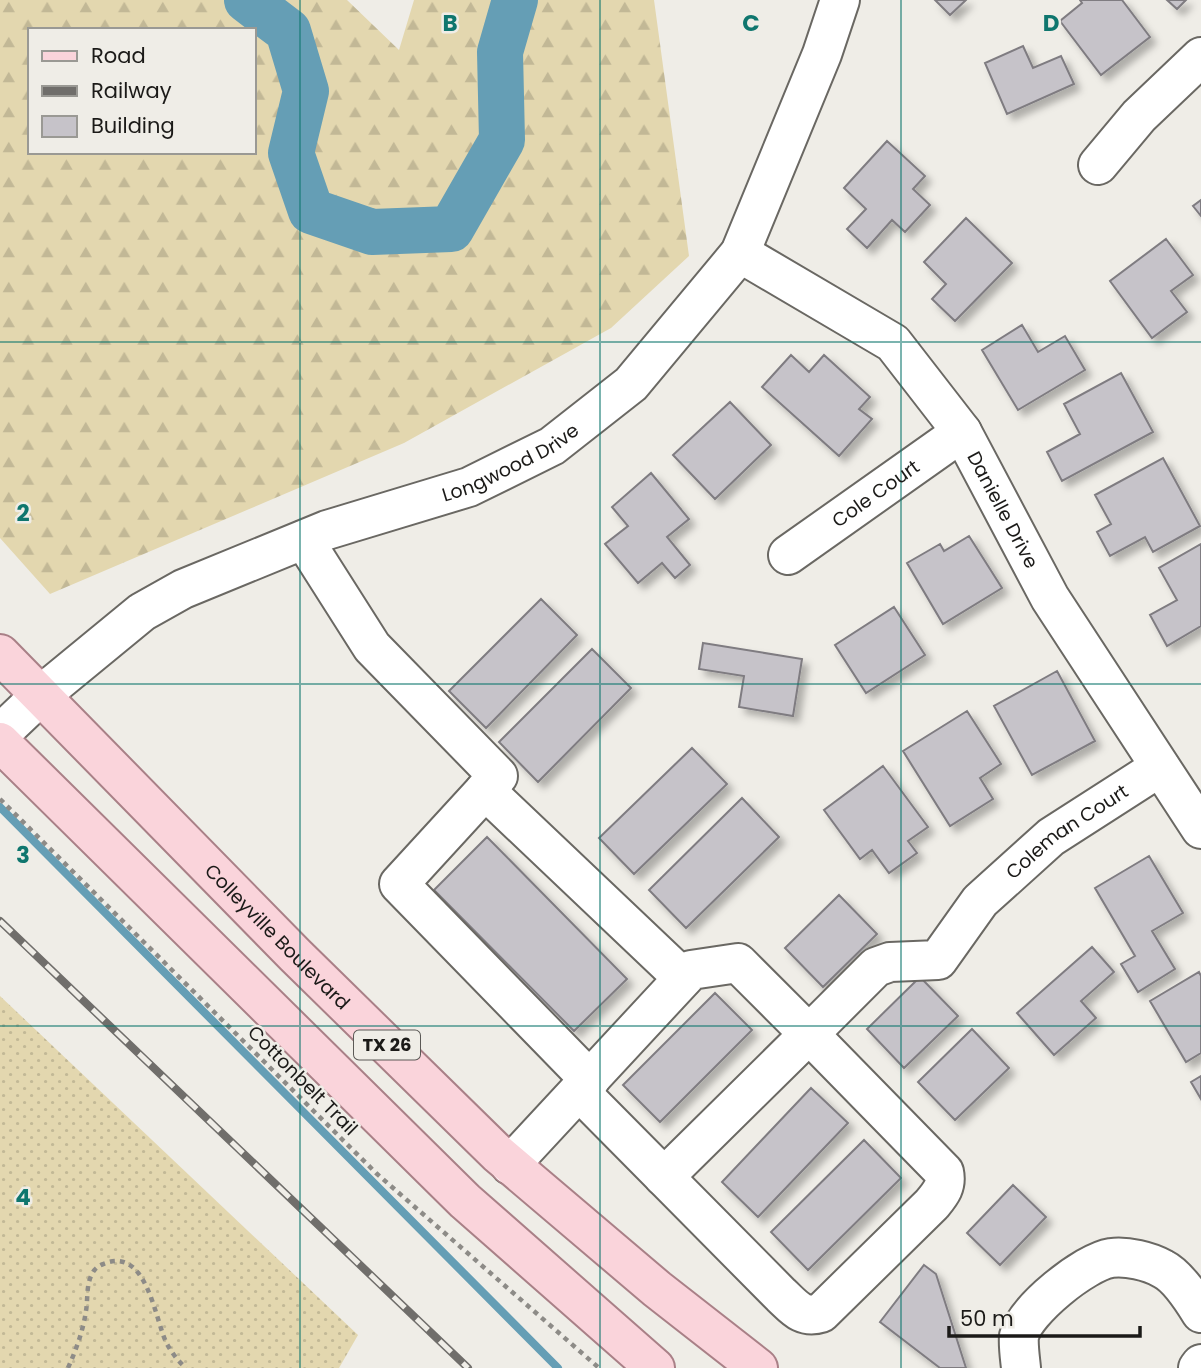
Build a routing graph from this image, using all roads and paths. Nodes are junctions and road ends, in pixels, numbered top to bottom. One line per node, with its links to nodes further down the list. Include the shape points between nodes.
1 (840, 0): 4 (street, Longwood Drive)
2 (1201, 57): 3 (street, via 1139,116)
3 (1098, 165)
4 (740, 253): 5 (street, Danielle Drive, via 893,343); 6 (street, Longwood Drive, via 631,384 551,446 469,487)
5 (961, 432): 7 (street, Cole Court); 12 (street, Danielle Drive, via 1050,598)
6 (304, 540): 9 (street, Longwood Drive, via 142,612); 13 (street, via 372,646 498,776)
7 (788, 555)
8 (0, 654): 9 (main road, Colleyville Boulevard / TX 26)
9 (41, 695): 10 (street, Longwood Drive); 19 (main road, Colleyville Boulevard / TX 26, via 295,955)
10 (0, 734)
11 (0, 742): 25 (main road, TX 26, via 465,1200)
12 (1160, 767): 15 (street, Danielle Drive); 17 (street, Coleman Court, via 1051,837 980,901 938,960 876,967)
13 (485, 790): 16 (street); 18 (street, via 399,884)
14 (0, 799): 24 (path, Cottonbelt Trail, via 376,1173)
15 (1201, 829)
16 (683, 978): 17 (street, via 691,970 738,963); 18 (street)
17 (809, 1034): 20 (street, Coleman Court); 20 (street, via 944,1172 946,1182 932,1204 821,1313 812,1316 802,1314 781,1295)
18 (584, 1086): 19 (street); 20 (street)
19 (510, 1165): 26 (main road, Colleyville Boulevard / TX 26)
20 (664, 1177)
21 (1201, 1313): 27 (street, via 1164,1269 1134,1259 1109,1258 1074,1275 1032,1311 1019,1335)
22 (68, 1368): 23 (path, via 82,1333 92,1273 101,1264 116,1260 137,1270 167,1343)
23 (186, 1368)
24 (599, 1368)
25 (655, 1368)
26 (758, 1368)
27 (1021, 1368)

